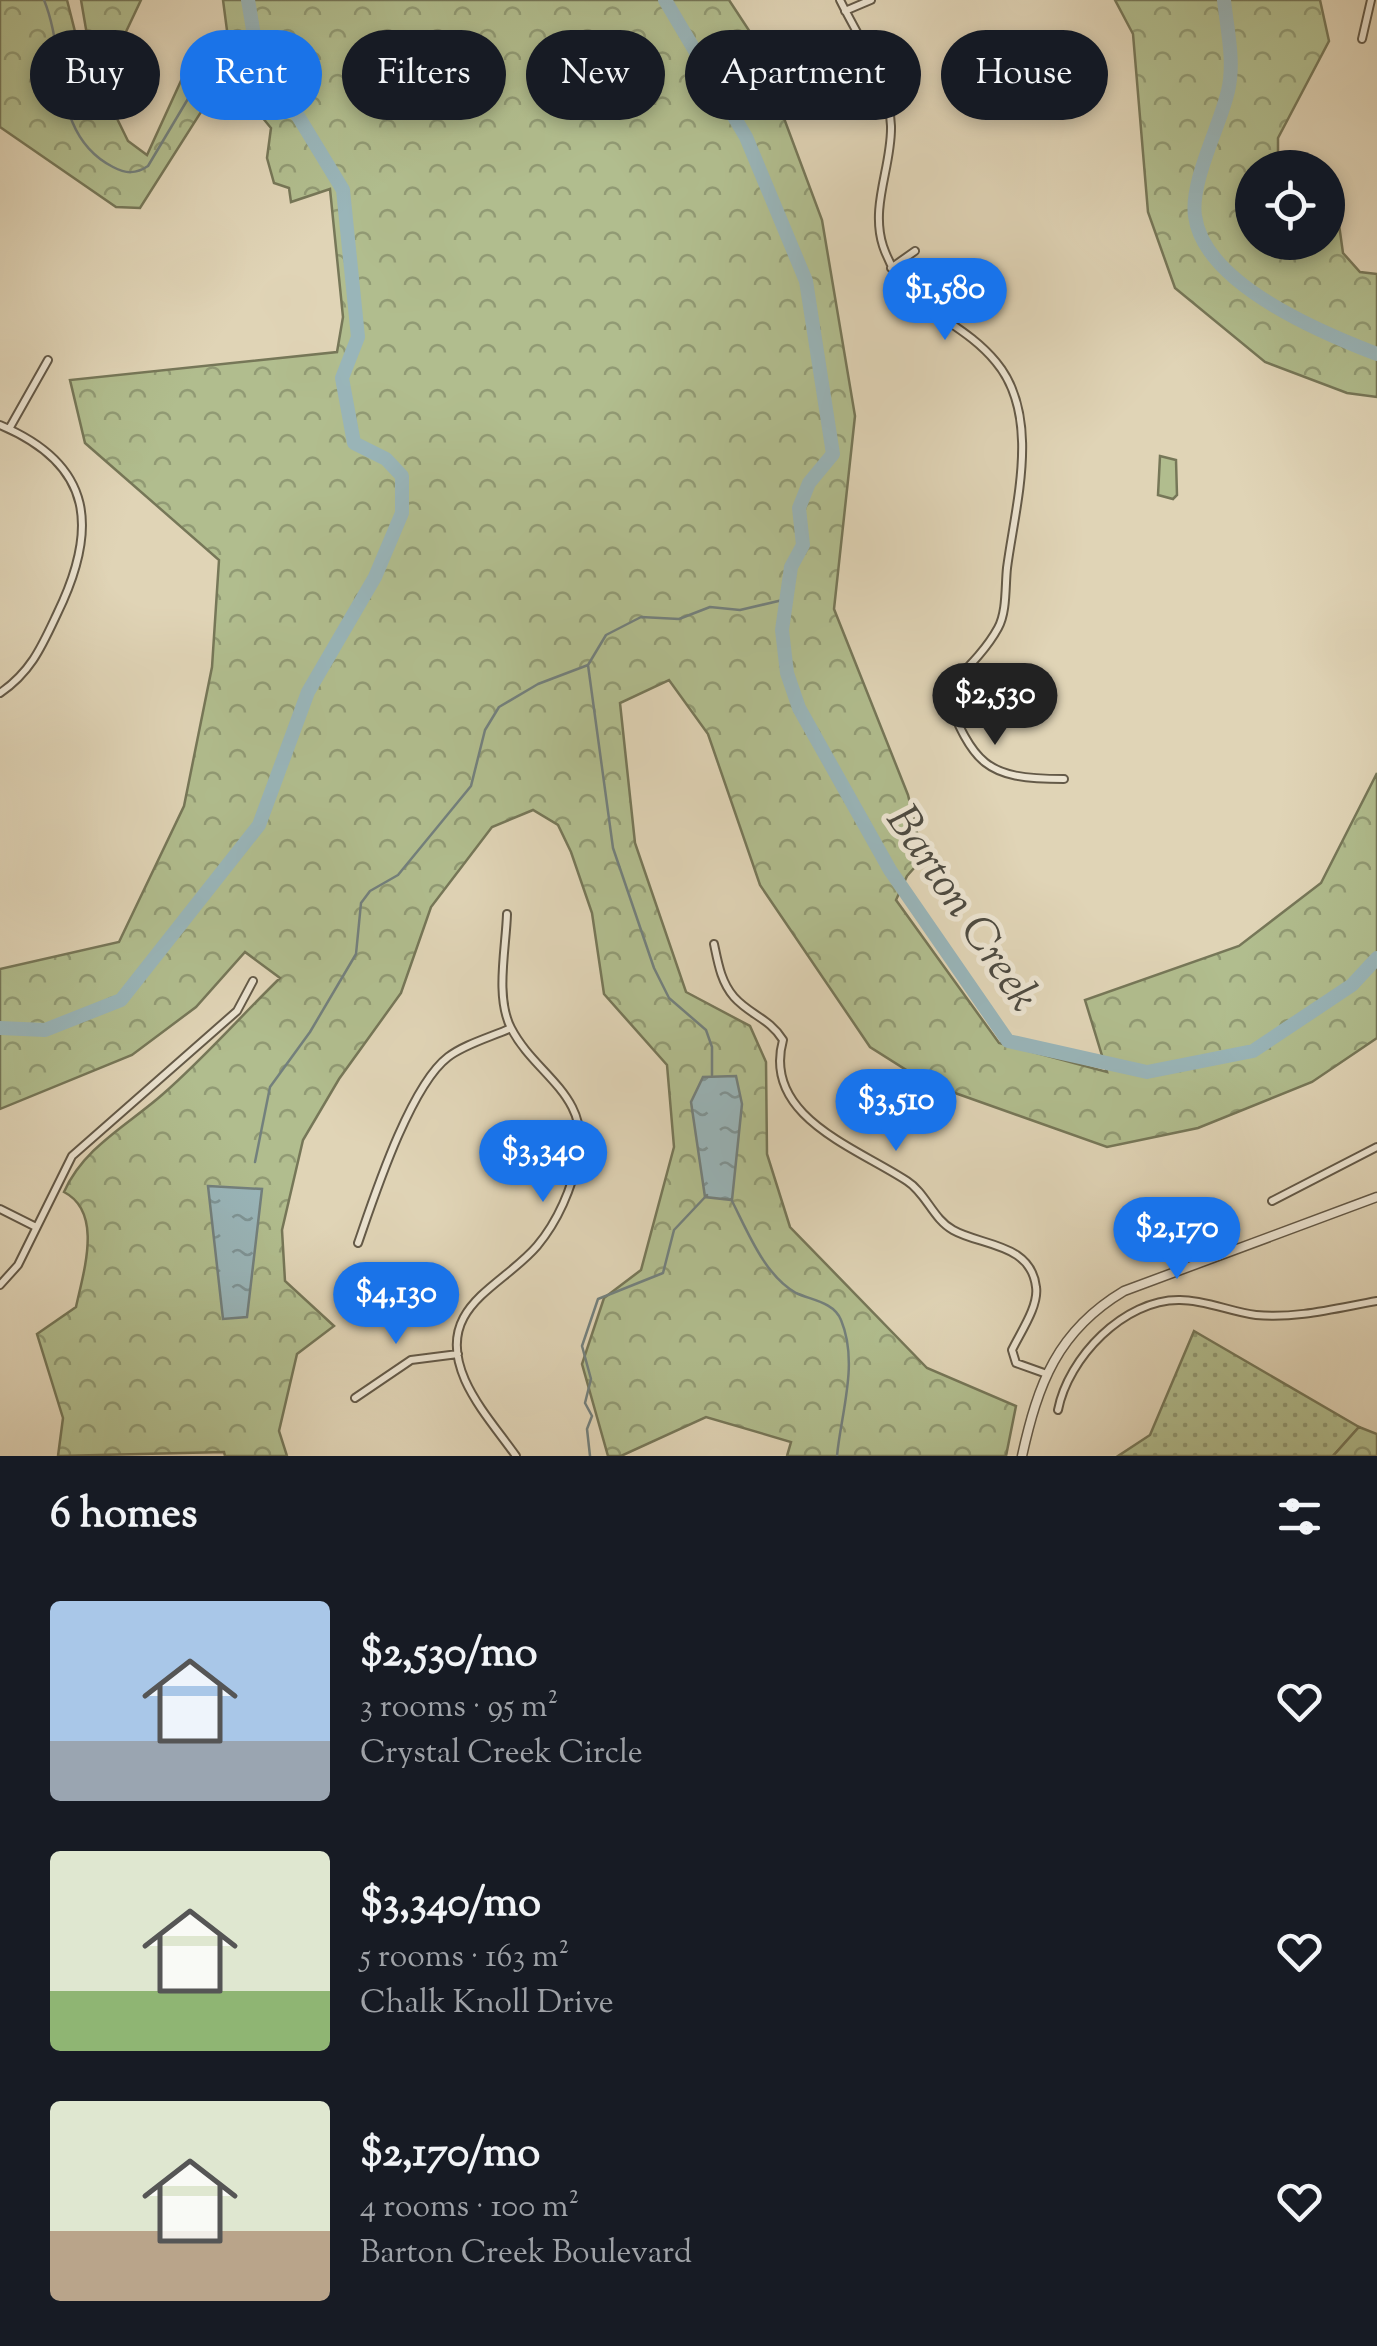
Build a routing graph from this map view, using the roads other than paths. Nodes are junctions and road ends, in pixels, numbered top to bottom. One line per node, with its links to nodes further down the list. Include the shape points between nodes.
1 (840, 0): 4 (street)
2 (872, 0): 4 (street)
3 (1372, 0): 5 (street)
4 (845, 10): 7 (street, via 885,96 891,126 879,212)
5 (1362, 39)
6 (915, 251): 7 (street)
7 (891, 268): 12 (street, via 908,294 976,340 1007,376 1024,446 1001,622 944,692 985,766 1016,779)
8 (48, 360): 10 (street)
9 (0, 426): 10 (street)
10 (9, 429): 11 (street, via 56,461 82,510 84,538 69,589 32,665)
11 (0, 693)
12 (1064, 779)
13 (507, 914): 16 (street, via 504,997)
14 (714, 944): 26 (street, via 734,997 773,1024 782,1040 776,1064 782,1089 810,1120 908,1182 952,1230 1004,1244 1025,1265 1036,1286 1034,1303 1012,1350 1016,1363)
15 (254, 981): 21 (street, via 237,1011 72,1156)
16 (511, 1028): 22 (street, via 448,1058 425,1084); 25 (street, via 568,1096 581,1138 578,1158 548,1232 470,1307)
17 (1377, 1147): 19 (street)
18 (1377, 1196): 26 (street, via 1124,1291 1072,1331)
19 (1272, 1201)
20 (0, 1209): 21 (street)
21 (34, 1226): 23 (street, via 18,1265)
22 (358, 1243)
23 (0, 1286)
24 (1377, 1301): 28 (street, via 1299,1316 1180,1300 1154,1304 1122,1318 1095,1342 1072,1372)
25 (458, 1354): 27 (street, via 412,1360); 29 (street, via 472,1393)
26 (1044, 1373): 30 (street)
27 (355, 1398)
28 (1058, 1410)
29 (516, 1456)
30 (1022, 1456)

